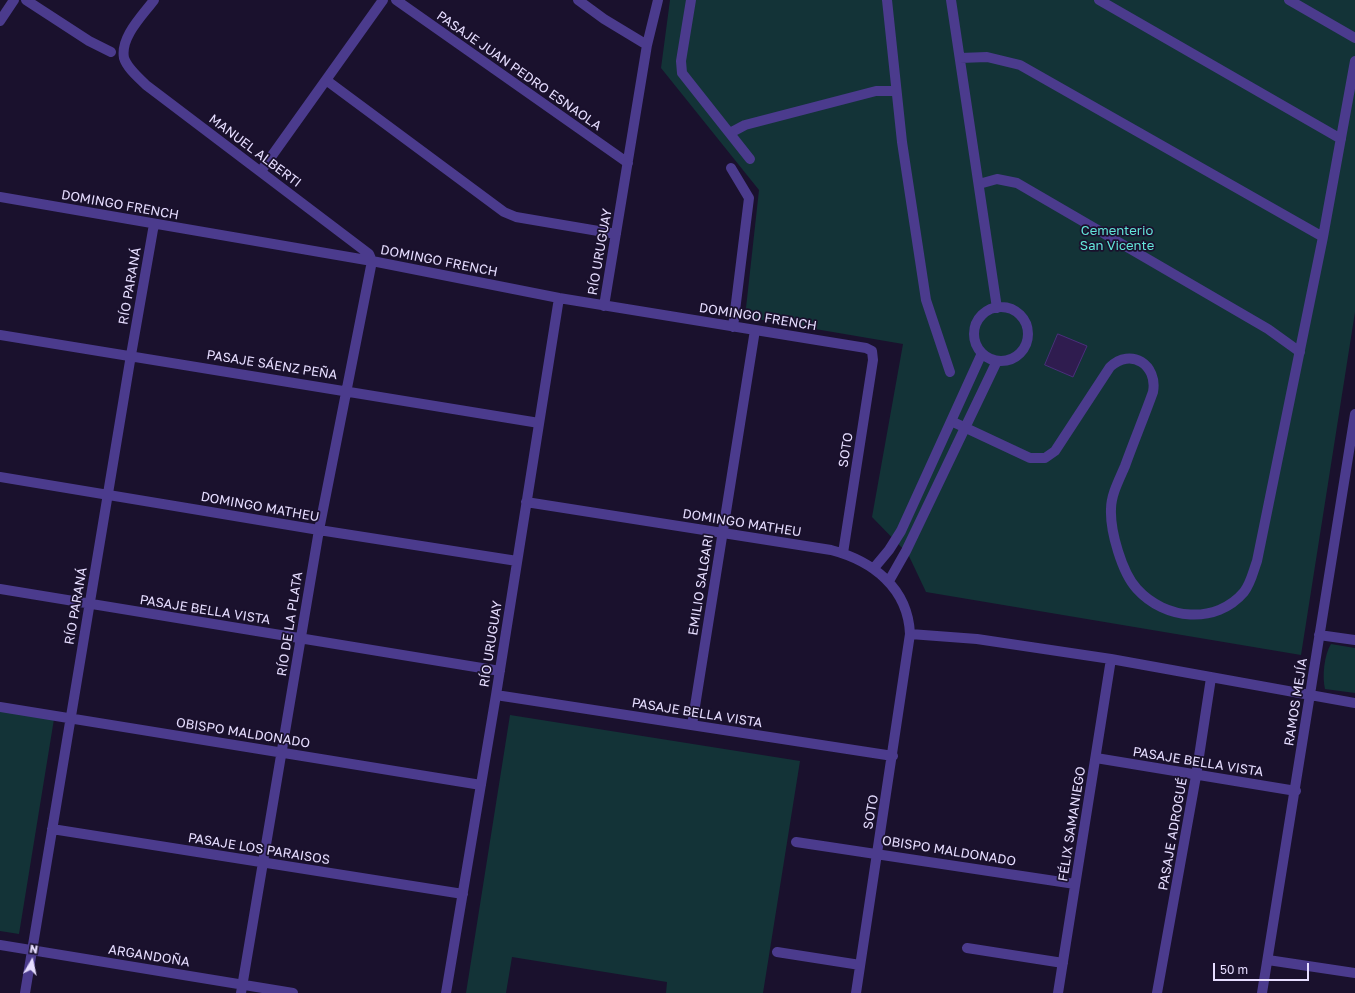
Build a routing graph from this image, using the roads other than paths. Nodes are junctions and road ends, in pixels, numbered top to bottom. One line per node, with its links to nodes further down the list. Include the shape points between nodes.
1 (14, 0): 13 (street)
2 (26, 0): 16 (street, via 89,41)
3 (154, 0): 26 (street, MANUEL ALBERTI, via 129,35 124,58 136,76 146,85)
4 (383, 0): 19 (street)
5 (396, 0): 24 (street, PASAJE JUAN PEDRO ESNAOLA)
6 (578, 0): 15 (street)
7 (691, 0): 21 (street, via 680,68)
8 (888, 0): 20 (street)
9 (952, 0): 17 (street)
10 (1099, 0): 22 (street)
11 (1289, 0): 14 (street)
12 (657, 3): 15 (street, RÍO URUGUAY)
13 (0, 21)
14 (1355, 38)
15 (648, 45): 24 (street, RÍO URUGUAY)
16 (111, 52)
17 (960, 58): 27 (street); 31 (street, via 987,57 1020,65)
18 (1355, 61): 22 (street)
19 (326, 80): 26 (street); 30 (street, via 504,212)
20 (896, 91): 21 (street, via 868,93 745,125); 44 (street, via 926,300)
21 (730, 133): 23 (street)
22 (1340, 139): 31 (street)
23 (750, 159)
24 (628, 163): 30 (street, RÍO URUGUAY)
25 (731, 168): 36 (street, via 749,198)
26 (261, 171): 32 (street, MANUEL ALBERTI, via 368,254)
27 (979, 184): 35 (street); 40 (street, via 997,179 1017,183 1268,329)
28 (0, 197): 29 (street, DOMINGO FRENCH)
29 (154, 224): 32 (street, DOMINGO FRENCH); 42 (street, RÍO PARANÁ)
30 (616, 234): 34 (street, RÍO URUGUAY)
31 (1323, 237): 40 (street)
32 (372, 261): 33 (street, DOMINGO FRENCH); 45 (street, RÍO DE LA PLATA)
33 (559, 298): 34 (street, DOMINGO FRENCH); 48 (street, RÍO URUGUAY)
34 (604, 306): 36 (street, DOMINGO FRENCH)
35 (997, 308): 41 (street, via 982,315 976,326 975,338); 43 (street, via 1015,311 1022,317 1028,334 1027,344 1022,352 1006,361)
36 (733, 327): 37 (street, DOMINGO FRENCH)
37 (755, 330): 39 (street, DOMINGO FRENCH); 54 (street, EMILIO SALGARI)
38 (0, 335): 42 (street, PASAJE SÁENZ PEÑA)
39 (872, 351): 55 (street, SOTO, via 873,360)
40 (1300, 352): 49 (street, via 1257,561 1250,582 1237,599 1210,614 1201,616 1175,612 1152,603 1132,584 1119,555 1112,528 1111,504 1155,384 1152,373 1140,361 1123,359 1110,366 1055,451 1045,458 1030,458)
41 (982, 353): 43 (street); 47 (street)
42 (130, 355): 45 (street, PASAJE SÁENZ PEÑA); 51 (street, RÍO PARANÁ)
43 (997, 361): 49 (street)
44 (950, 372)
45 (345, 391): 48 (street, PASAJE SÁENZ PEÑA); 53 (street, RÍO DE LA PLATA)
46 (1355, 414): 62 (street, RAMOS MEJÍA)
47 (951, 421): 49 (street); 57 (street, via 901,531)
48 (539, 423): 52 (street, RÍO URUGUAY)
49 (965, 428): 58 (street)
50 (0, 477): 51 (street, DOMINGO MATHEU)
51 (108, 495): 53 (street, DOMINGO MATHEU); 60 (street, RÍO PARANÁ)
52 (526, 502): 54 (street, DOMINGO MATHEU); 56 (street, RÍO URUGUAY)
53 (319, 530): 56 (street, DOMINGO MATHEU); 63 (street, RÍO DE LA PLATA)
54 (723, 533): 55 (street, DOMINGO MATHEU); 73 (street, EMILIO SALGARI)
55 (843, 553): 57 (street, DOMINGO MATHEU)
56 (517, 561): 66 (street, RÍO URUGUAY)
57 (874, 568): 58 (street, DOMINGO MATHEU)
58 (889, 581): 61 (street, DOMINGO MATHEU, via 907,615)
59 (0, 589): 60 (street, PASAJE BELLA VISTA)
60 (89, 604): 63 (street, PASAJE BELLA VISTA); 72 (street, RÍO PARANÁ)
61 (910, 634): 65 (street, via 977,639); 75 (street, SOTO)
62 (1320, 635): 64 (street); 69 (street, RAMOS MEJÍA)
63 (300, 639): 66 (street, PASAJE BELLA VISTA); 74 (street, RÍO DE LA PLATA)
64 (1355, 640)
65 (1111, 659): 67 (street); 76 (street, FÉLIX SAMANIEGO)
66 (500, 671): 68 (street, RÍO URUGUAY)
67 (1211, 678): 69 (street); 77 (street, PASAJE ADROGUÉ)
68 (496, 695): 73 (street, PASAJE BELLA VISTA); 78 (street, RÍO URUGUAY)
69 (1311, 696): 70 (street); 79 (street, RAMOS MEJÍA)
70 (1355, 703)
71 (0, 707): 72 (street, OBISPO MALDONADO)
72 (70, 719): 74 (street, OBISPO MALDONADO); 80 (street, RÍO PARANÁ)
73 (692, 725): 75 (street, PASAJE BELLA VISTA)
74 (282, 752): 78 (street, OBISPO MALDONADO); 83 (street, RÍO DE LA PLATA)
75 (893, 756): 82 (street, SOTO)
76 (1096, 758): 77 (street, PASAJE BELLA VISTA); 84 (street, FÉLIX SAMANIEGO)
77 (1196, 776): 79 (street, PASAJE BELLA VISTA); 100 (street, PASAJE ADROGUÉ)
78 (481, 785): 85 (street, RÍO URUGUAY)
79 (1296, 791): 90 (street, RAMOS MEJÍA)
80 (52, 829): 83 (street, PASAJE LOS PARAISOS); 88 (street, RÍO PARANÁ)
81 (796, 842): 82 (street, OBISPO MALDONADO)
82 (877, 853): 84 (street, OBISPO MALDONADO); 92 (street, SOTO)
83 (263, 862): 85 (street, PASAJE LOS PARAISOS); 94 (street, RÍO DE LA PLATA)
84 (1075, 884): 91 (street, FÉLIX SAMANIEGO)
85 (463, 894): 97 (street, RÍO URUGUAY)
86 (0, 944): 88 (street, ARGANDOÑA)
87 (967, 948): 91 (street)
88 (32, 950): 94 (street, ARGANDOÑA); 95 (street, RÍO PARANÁ)
89 (776, 952): 92 (street)
90 (1268, 960): 93 (street); 101 (street, RAMOS MEJÍA)
91 (1062, 963): 99 (street, FÉLIX SAMANIEGO)
92 (860, 965): 98 (street, SOTO)
93 (1355, 973)
94 (242, 989): 96 (street, ARGANDOÑA)
95 (25, 993)
96 (293, 993)
97 (446, 993)
98 (856, 993)
99 (1058, 993)
100 (1157, 993)
101 (1262, 993)

